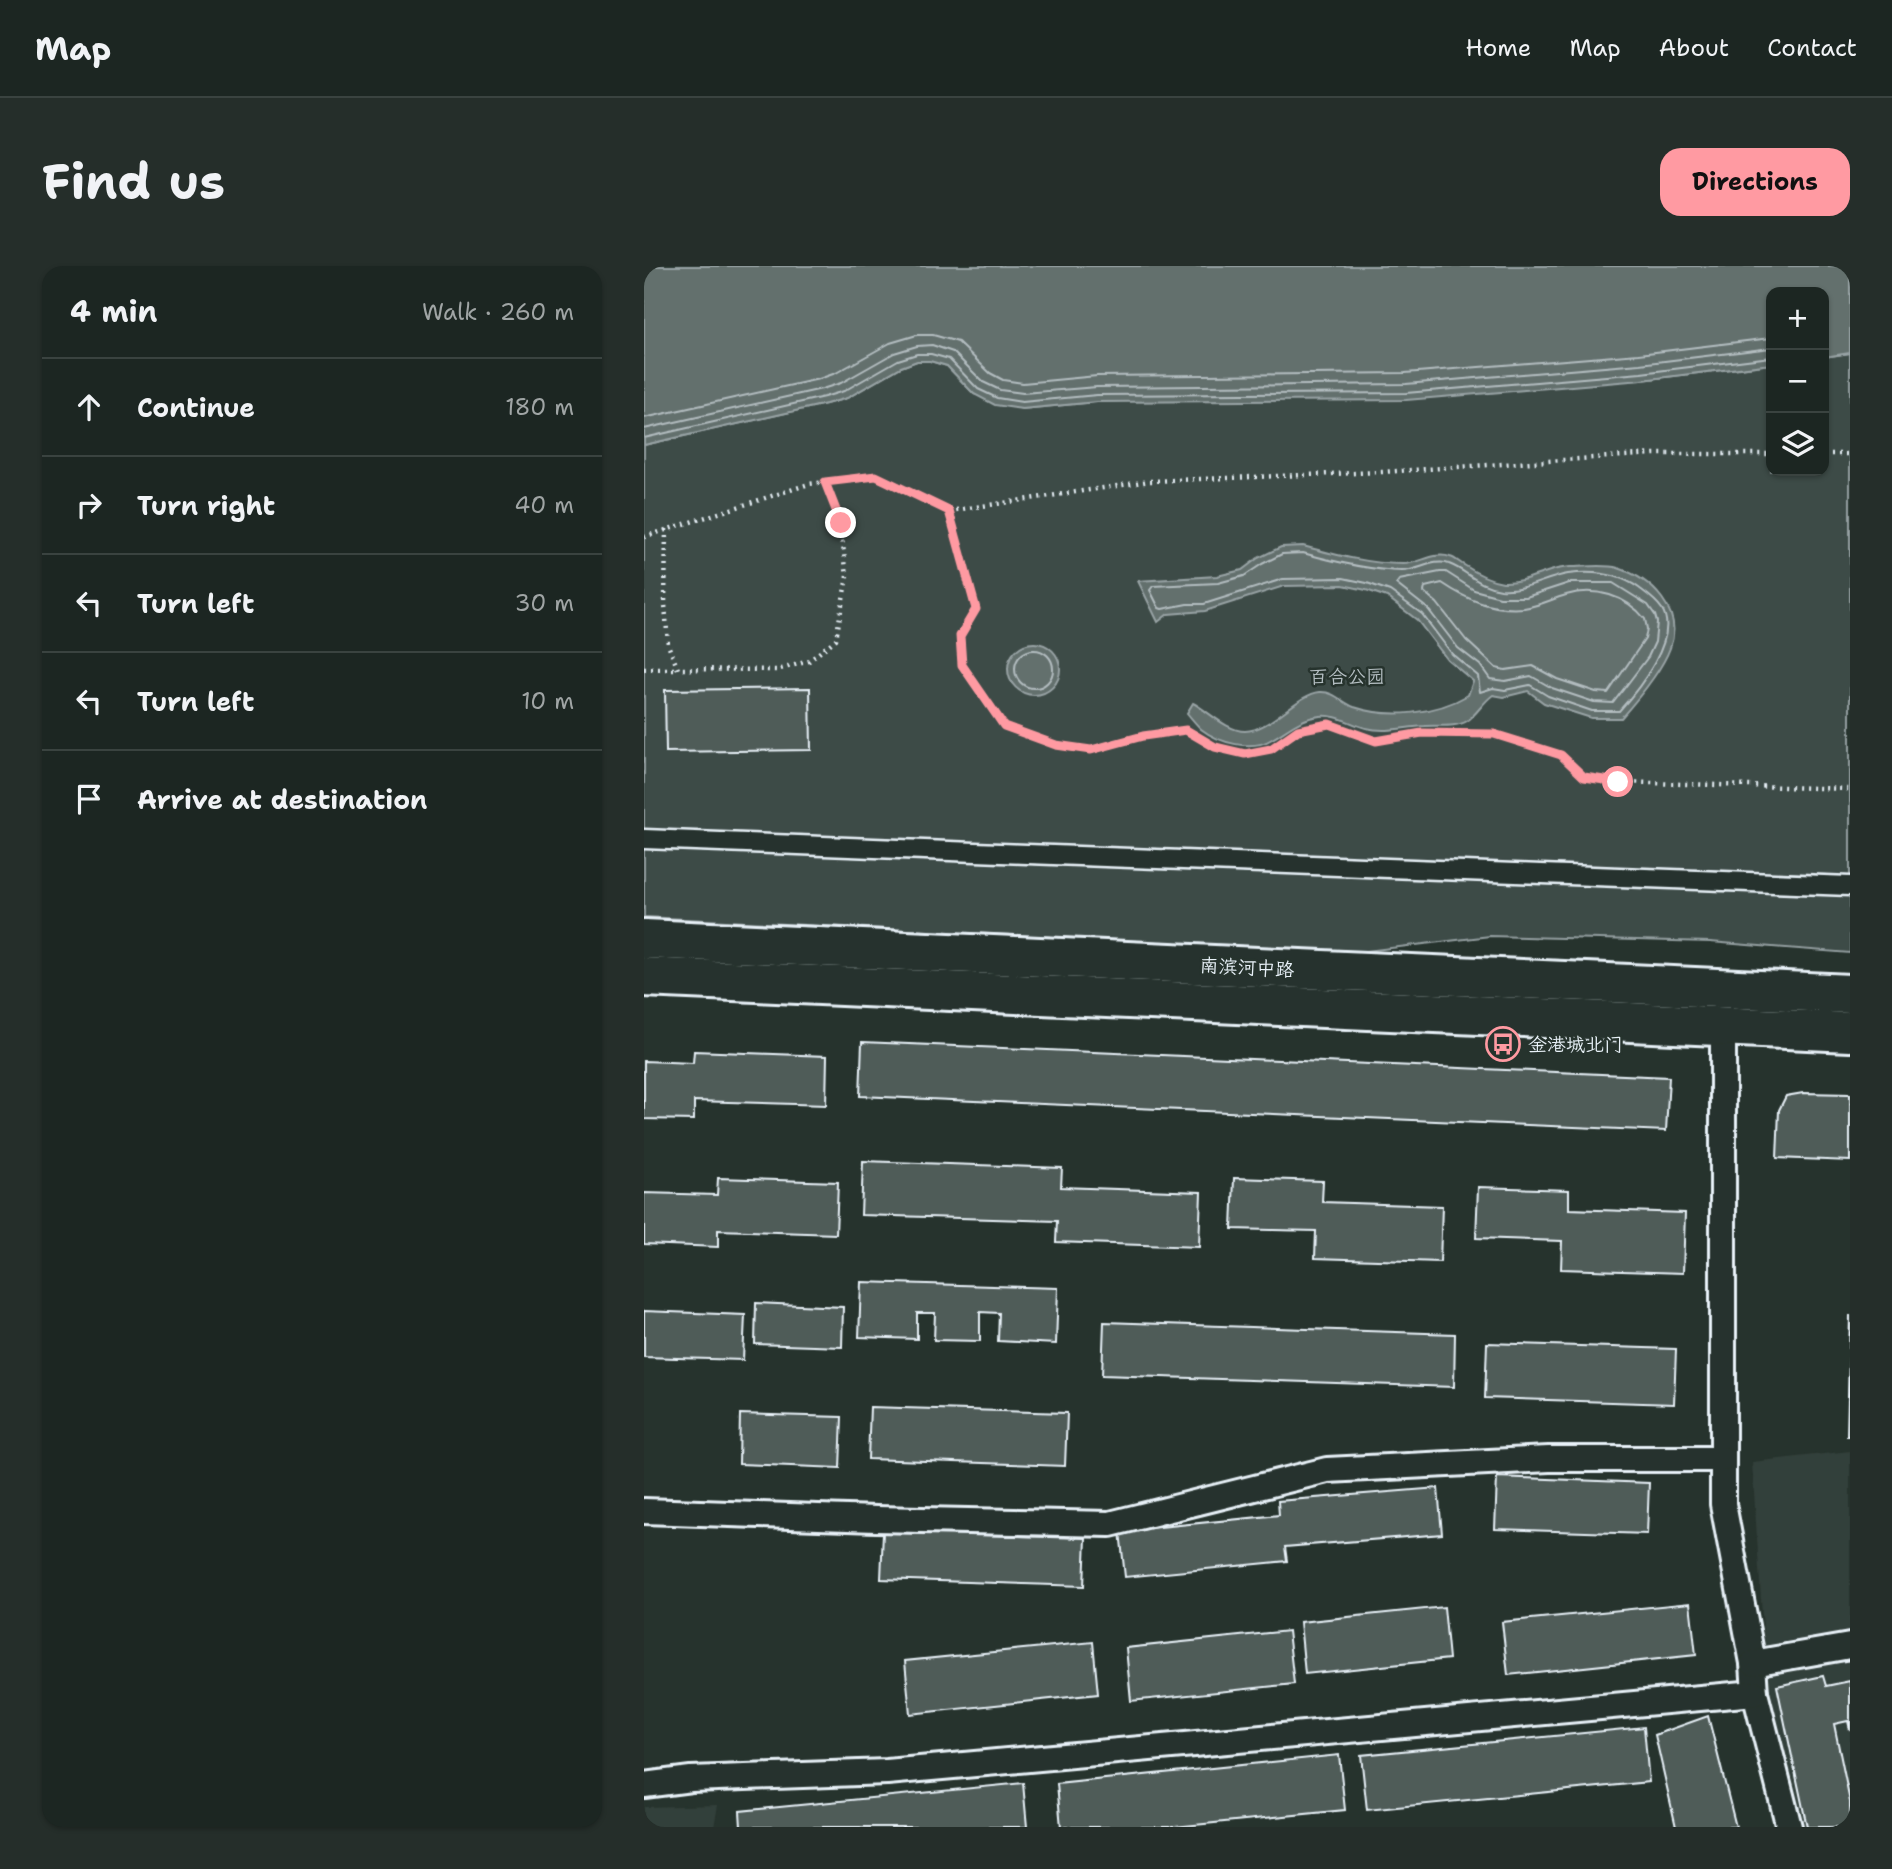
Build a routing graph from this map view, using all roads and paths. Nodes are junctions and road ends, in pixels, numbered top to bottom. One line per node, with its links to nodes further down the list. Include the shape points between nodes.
1 (1766, 454): 5 (path, via 1654,454 1150,481)
2 (1829, 454): 3 (path)
3 (1850, 454)
4 (825, 482): 5 (path, via 876,476); 6 (path); 9 (path, via 841,523 847,576 836,639 809,661 777,670)
5 (949, 511): 10 (path, via 976,609 960,636 962,665 1004,726 1056,745 1091,750 1186,730 1215,747 1245,754 1271,749 1298,730 1329,724 1376,741 1422,733 1494,734 1561,755 1584,777 1618,782)
6 (666, 529): 7 (path); 9 (path, via 668,645)
7 (644, 537)
8 (644, 669): 9 (path)
9 (678, 669)
10 (1850, 789)
11 (644, 839): 12 (street)
12 (1850, 887)
13 (644, 939): 15 (highway, 南滨河中路)
14 (644, 977): 16 (highway, 南滨河中路)
15 (1850, 994)
16 (1723, 1026): 17 (highway, 南滨河中路); 18 (street)
17 (1850, 1032)
18 (1723, 1459): 19 (street, via 1549,1459 1327,1471 1110,1524); 21 (street, via 1723,1504)
19 (644, 1511)
20 (1850, 1646): 21 (street)
21 (1754, 1663): 22 (street)
22 (1755, 1693): 23 (street, via 887,1772); 24 (street)
23 (644, 1785)
24 (1789, 1827)

